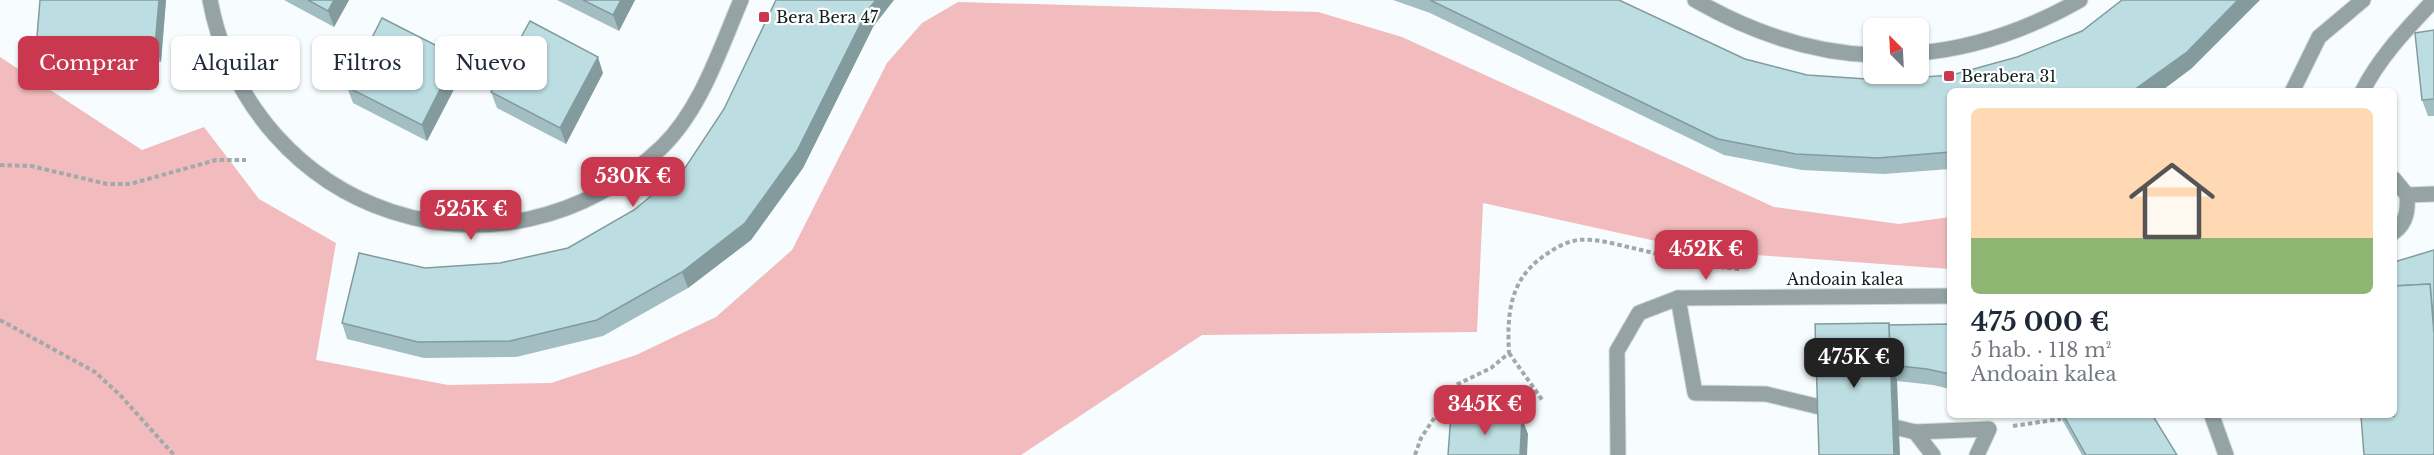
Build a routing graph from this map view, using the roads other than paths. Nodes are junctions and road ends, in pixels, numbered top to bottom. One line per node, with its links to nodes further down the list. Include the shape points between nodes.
1 (210, 0): 2 (street, via 226,60 242,92 262,122 313,172 376,207 442,223 477,225 522,219 577,203 608,188 645,161 685,120)
2 (741, 0)
3 (1695, 0): 8 (street, via 1777,38 1817,48)
4 (2080, 0): 7 (street, via 2018,31 1980,43)
5 (2363, 0): 9 (street, via 2319,37)
6 (2434, 0): 10 (street, via 2401,35)
7 (1929, 51)
8 (1863, 53)
9 (2294, 88)
10 (2364, 88)
11 (2397, 182): 12 (street)
12 (2408, 195): 13 (street); 14 (street, via 2408,211)
13 (2434, 195)
14 (2397, 230)
15 (1947, 296): 16 (street, Andoain kalea)
16 (1678, 298): 17 (street, via 1695,393 1766,394); 21 (street, Andoain kalea, via 1639,313 1617,351)
17 (1824, 408)
18 (2213, 418): 24 (street)
19 (1899, 428): 20 (street)
20 (1915, 432): 22 (street); 23 (street, via 1989,429)
21 (1618, 455)
22 (1933, 455)
23 (1977, 455)
24 (2226, 455)

